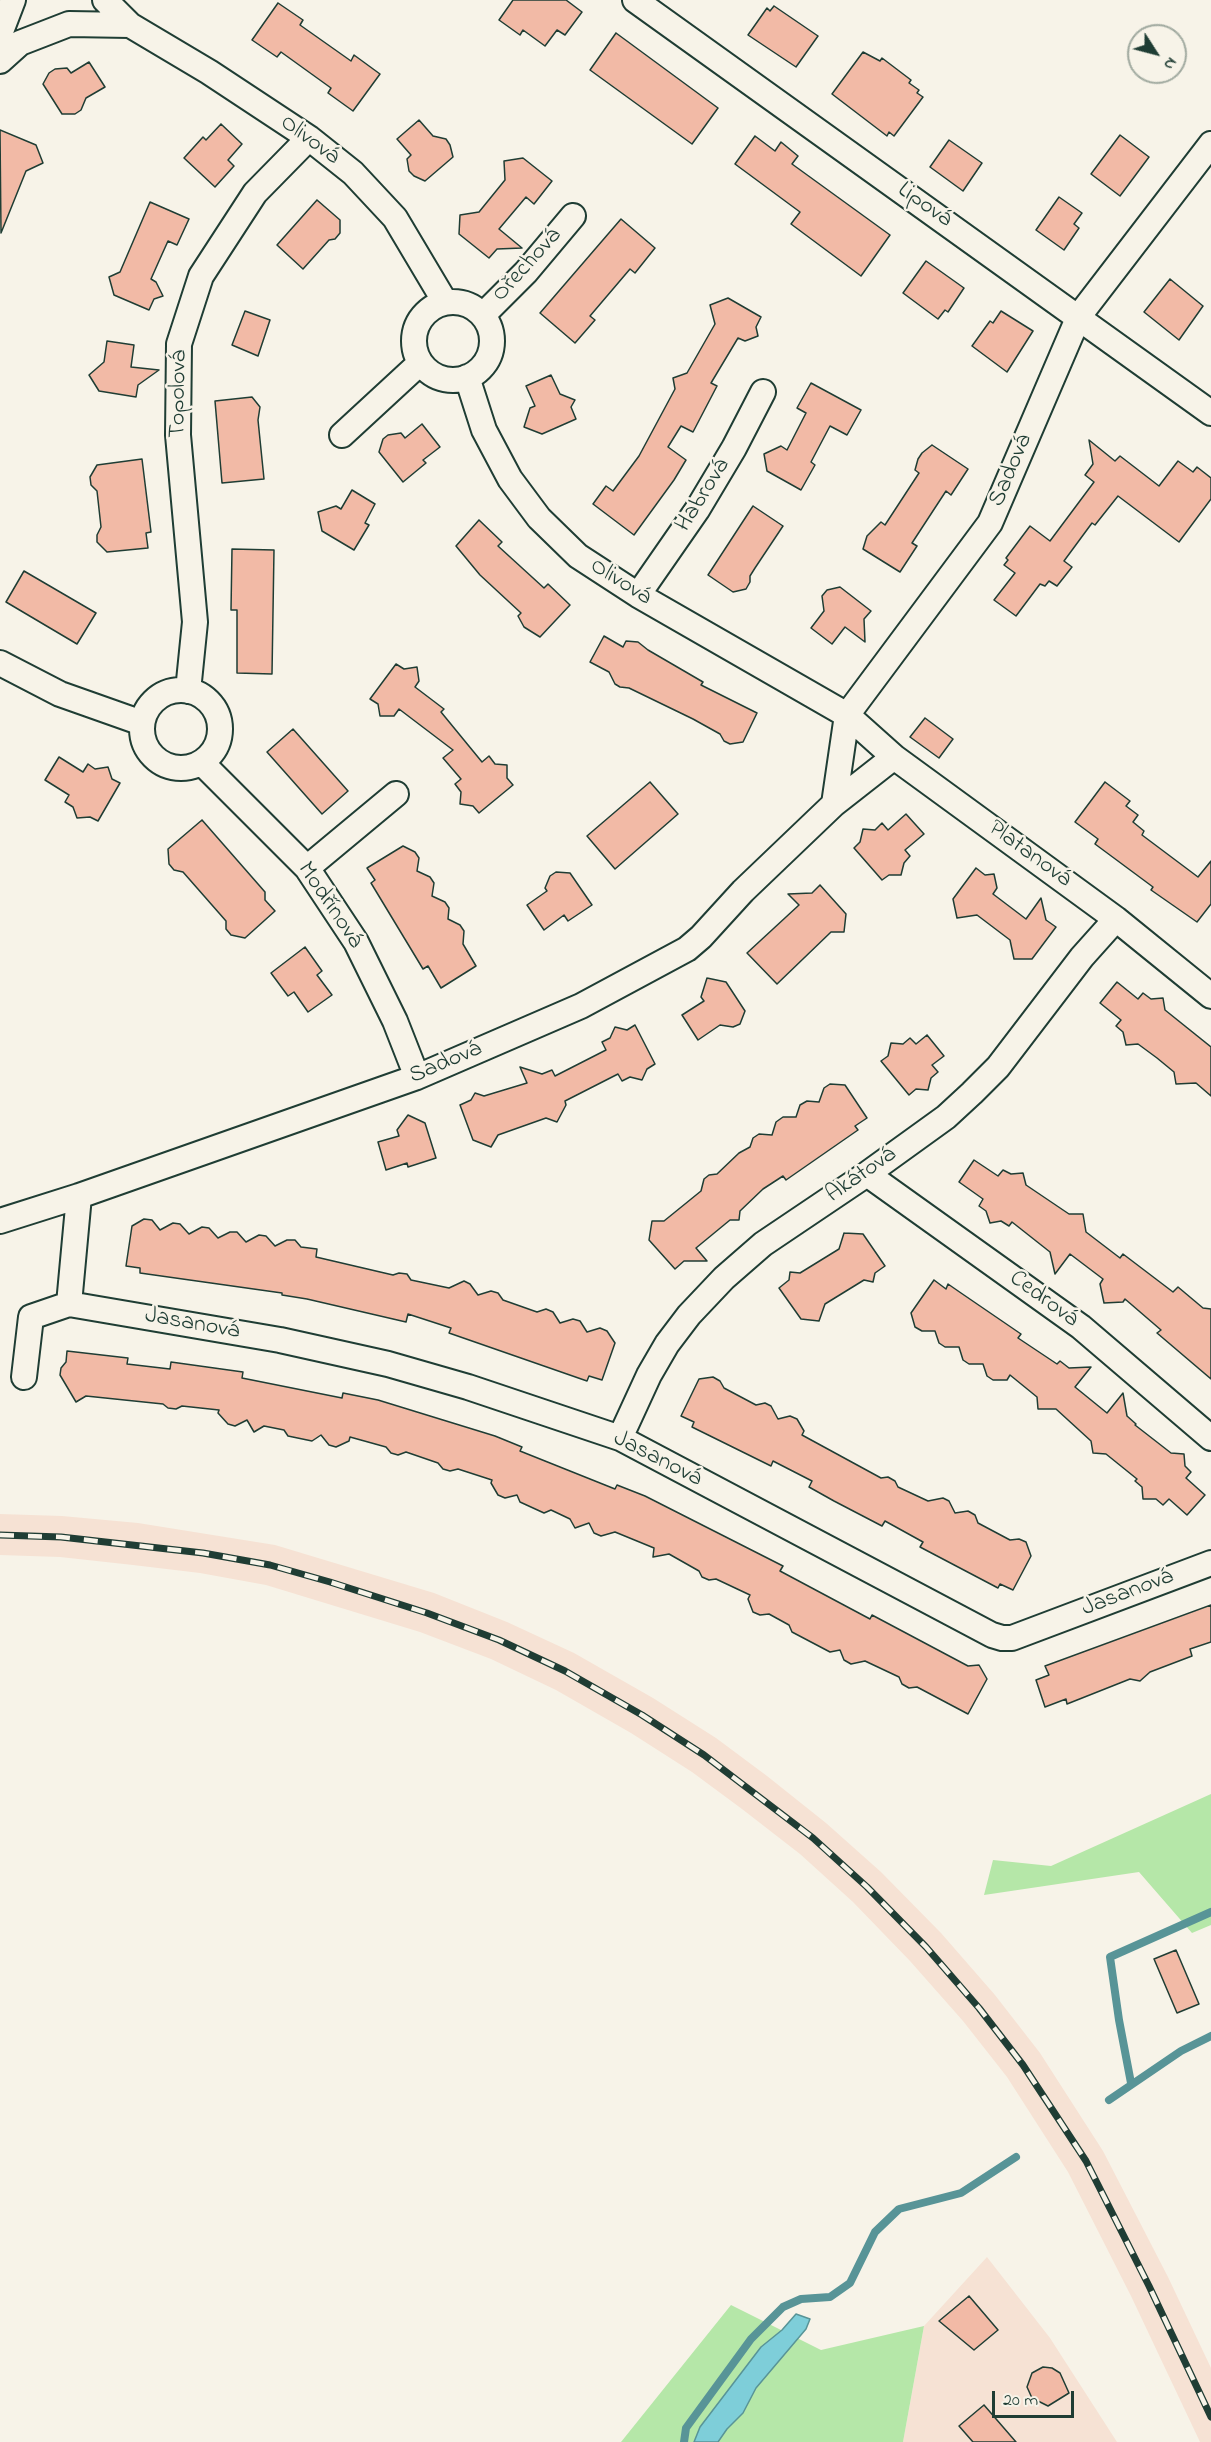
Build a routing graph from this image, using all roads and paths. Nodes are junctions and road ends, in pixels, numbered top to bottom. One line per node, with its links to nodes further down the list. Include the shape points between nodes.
1 (13, 0): 5 (street)
2 (105, 0): 4 (street, Olivová)
3 (635, 0): 12 (street, Lipová)
4 (130, 25): 6 (street, Olivová, via 69,24 20,43); 7 (street, Olivová)
5 (0, 34)
6 (0, 61)
7 (309, 138): 10 (street, Olivová, via 353,173 395,218); 20 (street, Topolová, via 255,193 201,276 179,344 178,435 195,622)
8 (1211, 144): 12 (street, Sadová)
9 (573, 216): 11 (street, Ořechová)
10 (445, 302): 11 (street, via 466,303); 13 (street, via 428,311 416,326 415,351)
11 (483, 315): 14 (street, via 489,325 491,350 486,362)
12 (1079, 316): 16 (street, Lipová); 21 (street, Sadová, via 990,523)
13 (420, 363): 14 (street, via 441,378); 17 (street)
14 (467, 377): 18 (street, Olivová, via 484,430 510,479 539,518 578,556)
15 (763, 392): 18 (street, Habrová, via 697,510)
16 (1211, 413)
17 (342, 435)
18 (638, 595): 21 (street, Olivová)
19 (0, 663): 22 (street, via 60,694)
20 (188, 691): 22 (street, via 175,690 153,701); 24 (street, via 211,703 218,715 218,741)
21 (847, 715): 23 (street, Platanová); 26 (street, Sadová)
22 (142, 723): 24 (street, via 146,748 154,758 177,769)
23 (894, 757): 26 (street, Sadová); 28 (street, Platanová)
24 (202, 763): 27 (street, Modřínová)
25 (396, 794): 27 (street)
26 (834, 804): 30 (street, Sadová, via 687,949 581,1006)
27 (307, 868): 30 (street, Modřínová, via 356,942)
28 (1116, 919): 29 (street, Platanová); 31 (street, Akátová, via 998,1067 946,1117)
29 (1211, 996)
30 (417, 1077): 32 (street, Sadová)
31 (867, 1174): 36 (street, Akátová, via 763,1244 689,1315 649,1375); 37 (street, Cedrová, via 1081,1327)
32 (79, 1196): 33 (street, Sadová); 34 (street)
33 (0, 1221)
34 (69, 1304): 35 (street, Jasanová, via 31,1317); 36 (street, Jasanová, via 280,1340 388,1364)
35 (24, 1377)
36 (620, 1438): 38 (street, Jasanová, via 1002,1638 1012,1638)
37 (1211, 1438)
38 (1211, 1563)

